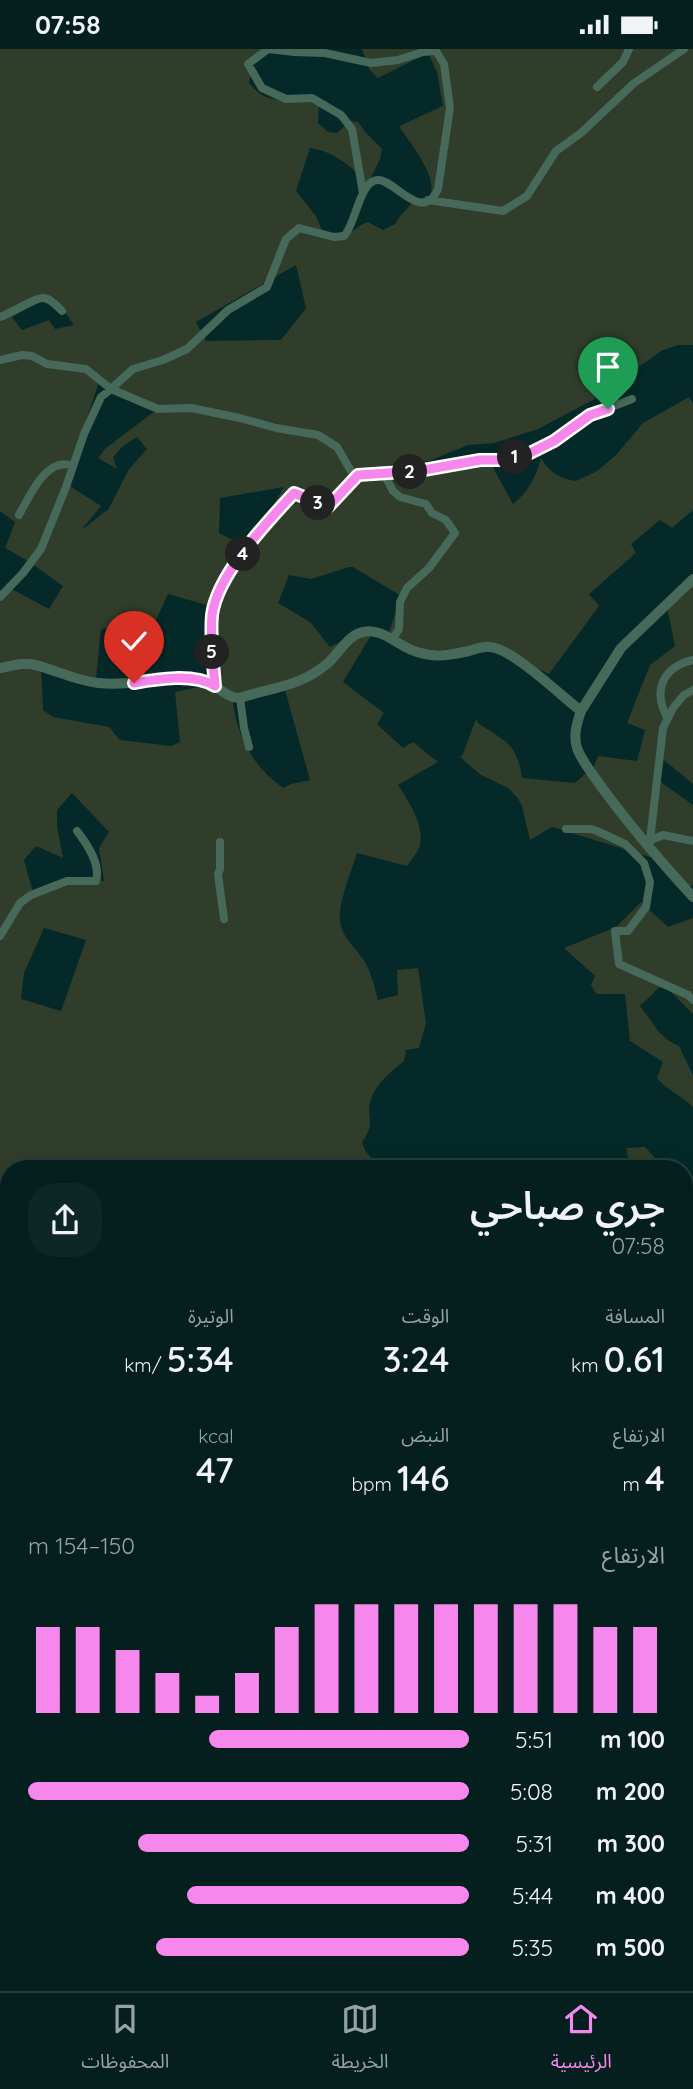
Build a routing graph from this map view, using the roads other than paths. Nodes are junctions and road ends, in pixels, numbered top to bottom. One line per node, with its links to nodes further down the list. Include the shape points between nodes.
1 (629, 49): 3 (street, via 623,62)
2 (684, 49): 5 (street, via 633,84 556,151 527,196 503,211)
3 (597, 87)
4 (363, 193): 5 (street, via 377,180 409,199); 5 (street, via 352,129 341,115 312,98 286,99 262,88 248,65 268,49 325,53 371,64 436,51 444,64 450,107 438,189); 9 (street, via 344,236 299,228 286,239 267,286 228,310 187,349 133,369)
5 (428, 200)
6 (62, 311): 7 (street, via 40,297)
7 (0, 317)
8 (0, 360): 9 (street, via 32,356 52,366 86,369)
9 (111, 389): 11 (street, via 93,414); 13 (street, via 158,408 191,408 318,435 337,447)
10 (632, 399): 12 (street, via 590,415 526,455)
11 (73, 466): 14 (street, via 62,463 52,467); 18 (street, via 41,548)
12 (384, 474): 13 (street); 19 (street, via 400,497 426,504 455,533 407,588 400,603 399,629)
13 (358, 475): 16 (street, via 328,507 294,493)
14 (19, 515)
15 (238, 553): 16 (street)
16 (230, 572): 22 (street, via 212,615)
17 (693, 579): 25 (street, via 621,648)
18 (0, 597)
19 (392, 640): 24 (street, via 362,632 306,680); 25 (street, via 439,657 498,648)
20 (693, 660): 26 (street, via 675,666 663,683 660,693)
21 (0, 668): 22 (street, via 31,664 97,683 167,678 202,680)
22 (215, 686): 24 (street)
23 (693, 689): 26 (street)
24 (240, 698): 27 (street)
25 (581, 711): 32 (street, via 575,732 577,748 621,814)
26 (667, 717): 32 (street)
27 (249, 747)
28 (566, 829): 36 (street, via 597,831 625,844 644,863 650,882 646,907 628,931 615,931 619,964)
29 (77, 831): 35 (street, via 90,848 97,880 67,881 31,895 20,903)
30 (693, 841): 32 (street, via 663,835)
31 (220, 842): 34 (street, via 218,874)
32 (650, 844): 33 (street)
33 (693, 897)
34 (224, 919)
35 (0, 936)
36 (693, 1000)

